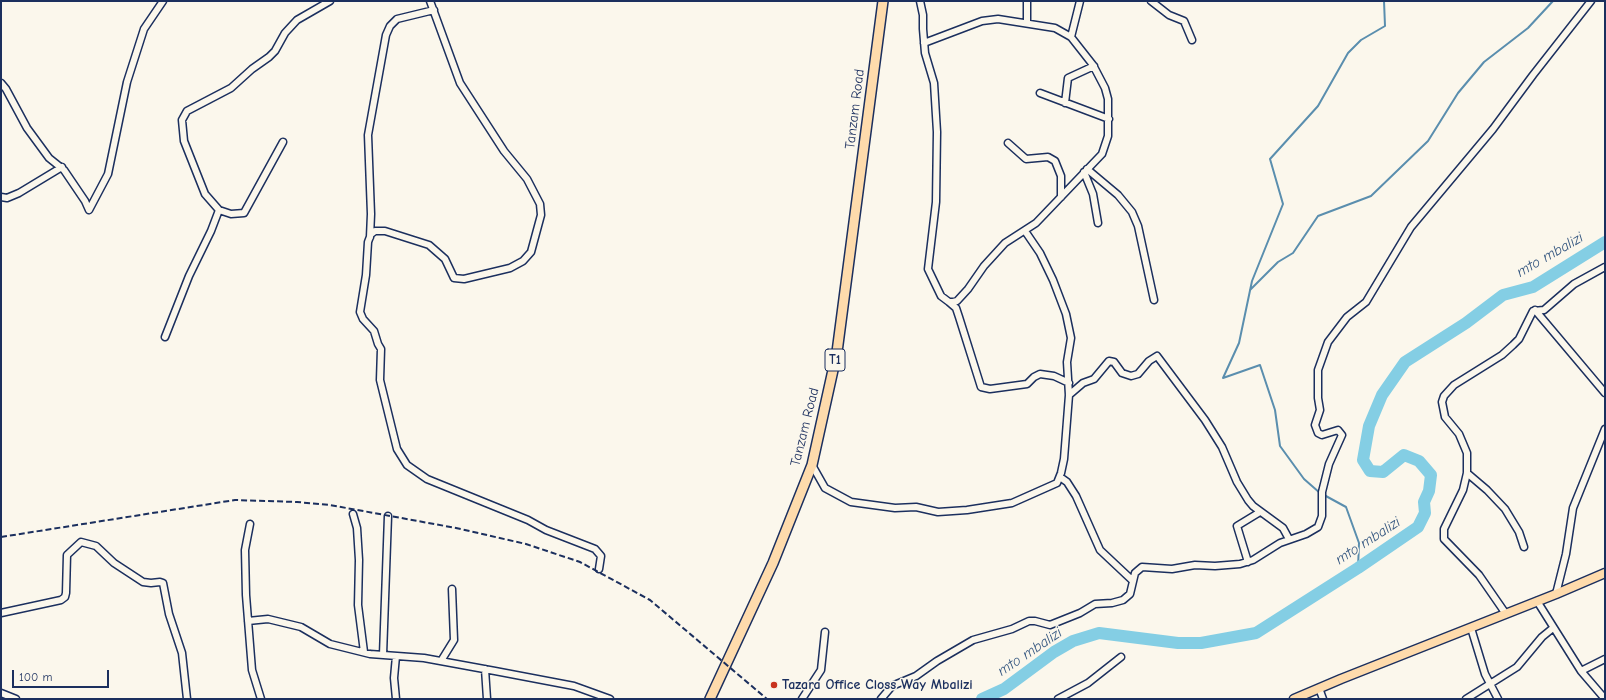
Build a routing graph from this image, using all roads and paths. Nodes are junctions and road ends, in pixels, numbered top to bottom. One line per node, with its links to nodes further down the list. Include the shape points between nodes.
1 (163, 1): 22 (street, via 144,30 125,89 109,169 89,210)
2 (330, 1): 26 (street, via 297,20 285,33 275,51 238,83 184,114 182,129 195,174 208,200)
3 (430, 1): 10 (street)
4 (883, 1): 39 (highway, Tanzam Road / T1, via 837,352)
5 (920, 1): 14 (street)
6 (1027, 1): 11 (street)
7 (1080, 1): 12 (street)
8 (1151, 1): 13 (street, via 1169,15 1184,21)
9 (1591, 1): 46 (street, via 1494,129 1411,227 1366,302 1347,317 1328,342 1318,370 1320,410 1315,425 1318,433 1338,430 1342,435 1329,464 1322,492 1322,516 1318,527)
10 (434, 10): 29 (street, via 397,19 386,35 368,135); 29 (street, via 460,83 504,151 527,179 540,204 541,215 537,232 527,258 518,264 461,280 454,278 445,259 429,246 385,231 375,231)
11 (1027, 23): 12 (street, via 1055,28); 14 (street, via 998,19 982,21)
12 (1071, 37): 15 (street)
13 (1192, 40)
14 (924, 43): 32 (street, via 934,83 937,132 936,202 928,269 941,296)
15 (1094, 66): 18 (street, via 1068,78); 19 (street, via 1105,88)
16 (1, 83): 22 (street, via 20,117 46,154)
17 (1040, 93): 18 (street)
18 (1065, 103): 19 (street)
19 (1109, 119): 23 (street, via 1104,150)
20 (283, 142): 26 (street, via 244,213 235,214)
21 (1008, 143): 25 (street, via 1026,159 1048,157 1056,160 1061,176)
22 (62, 167): 24 (street, via 19,193 7,198)
23 (1086, 170): 25 (street); 27 (street); 31 (street, via 1118,195 1136,220)
24 (1, 197)
25 (1061, 197): 28 (street)
26 (218, 210): 34 (street, via 216,220 189,276)
27 (1098, 223)
28 (1026, 231): 32 (street, via 1004,243 964,293 956,301); 35 (street, via 1047,267 1066,314 1070,338 1067,362)
29 (370, 237): 49 (street, via 360,312 374,331 381,349 380,380 397,449 404,460 427,479 595,549 601,556)
30 (1605, 267): 33 (street, via 1574,284 1544,310)
31 (1154, 300)
32 (949, 302): 35 (street, via 960,316 981,387 990,389 1025,385 1040,374 1054,376)
33 (1535, 310): 36 (street); 40 (street, via 1519,339 1507,352 1462,379 1444,396 1443,412 1466,448)
34 (165, 337)
35 (1069, 383): 37 (street)
36 (1605, 393)
37 (1069, 395): 41 (street); 42 (street, via 1083,383 1094,379 1109,361 1114,362 1122,373 1131,376 1138,374 1157,356 1205,420 1224,451 1243,492)
38 (1605, 429): 53 (street, via 1573,508 1566,554)
39 (812, 465): 41 (street, via 825,488 851,502 895,508 916,507 938,512 1012,503 1048,488 1057,483); 78 (highway, Tanzam Road / T1, via 773,563)
40 (1467, 474): 47 (street, via 1487,490 1504,509 1519,532); 56 (street, via 1461,498 1443,532 1444,539 1479,576)
41 (1060, 477): 51 (street, via 1067,482 1076,496 1100,550)
42 (1260, 512): 46 (street, via 1283,528); 48 (street, via 1237,526)
43 (353, 514): 61 (street, via 359,552 358,605)
44 (388, 516): 62 (street)
45 (250, 524): 57 (street, via 245,550)
46 (1289, 539): 48 (street)
47 (1524, 547)
48 (1248, 562): 51 (street, via 1222,566 1195,565 1177,569 1142,567 1135,573)
49 (599, 569)
50 (1605, 573): 53 (main road)
51 (1133, 581): 80 (street, via 1130,594 1119,602 1095,604 1080,614 1054,624 1029,621 1012,629 973,640 916,676 892,686)
52 (452, 589): 66 (street, via 454,640)
53 (1556, 594): 54 (main road)
54 (1537, 601): 56 (main road); 59 (street)
55 (1, 613): 73 (street, via 61,600 66,593 67,555 81,542 96,546 114,563 143,582 163,583 169,614 182,653)
56 (1506, 614): 58 (main road)
57 (248, 621): 61 (street, via 268,619 301,627 330,644); 74 (street, via 252,670)
58 (1471, 628): 69 (street); 70 (main road)
59 (1553, 628): 68 (street); 69 (street, via 1542,637 1523,662)
60 (825, 632): 79 (street, via 821,670)
61 (364, 652): 62 (street)
62 (383, 655): 63 (street)
63 (396, 656): 66 (street); 75 (street)
64 (1121, 657): 81 (street, via 1088,683)
65 (1605, 659): 68 (street)
66 (441, 661): 67 (street)
67 (485, 669): 76 (street); 77 (street, via 574,686)
68 (1581, 671): 86 (street)
69 (1489, 683): 84 (street); 85 (street)
70 (1319, 688): 82 (main road); 83 (street)
71 (1, 694): 72 (street)
72 (16, 699)
73 (187, 699)
74 (261, 699)
75 (396, 699)
76 (487, 699)
77 (610, 699)
78 (710, 699)
79 (802, 699)
80 (881, 699)
81 (1058, 699)
82 (1294, 699)
83 (1322, 699)
84 (1466, 699)
85 (1498, 699)
86 (1605, 699)

